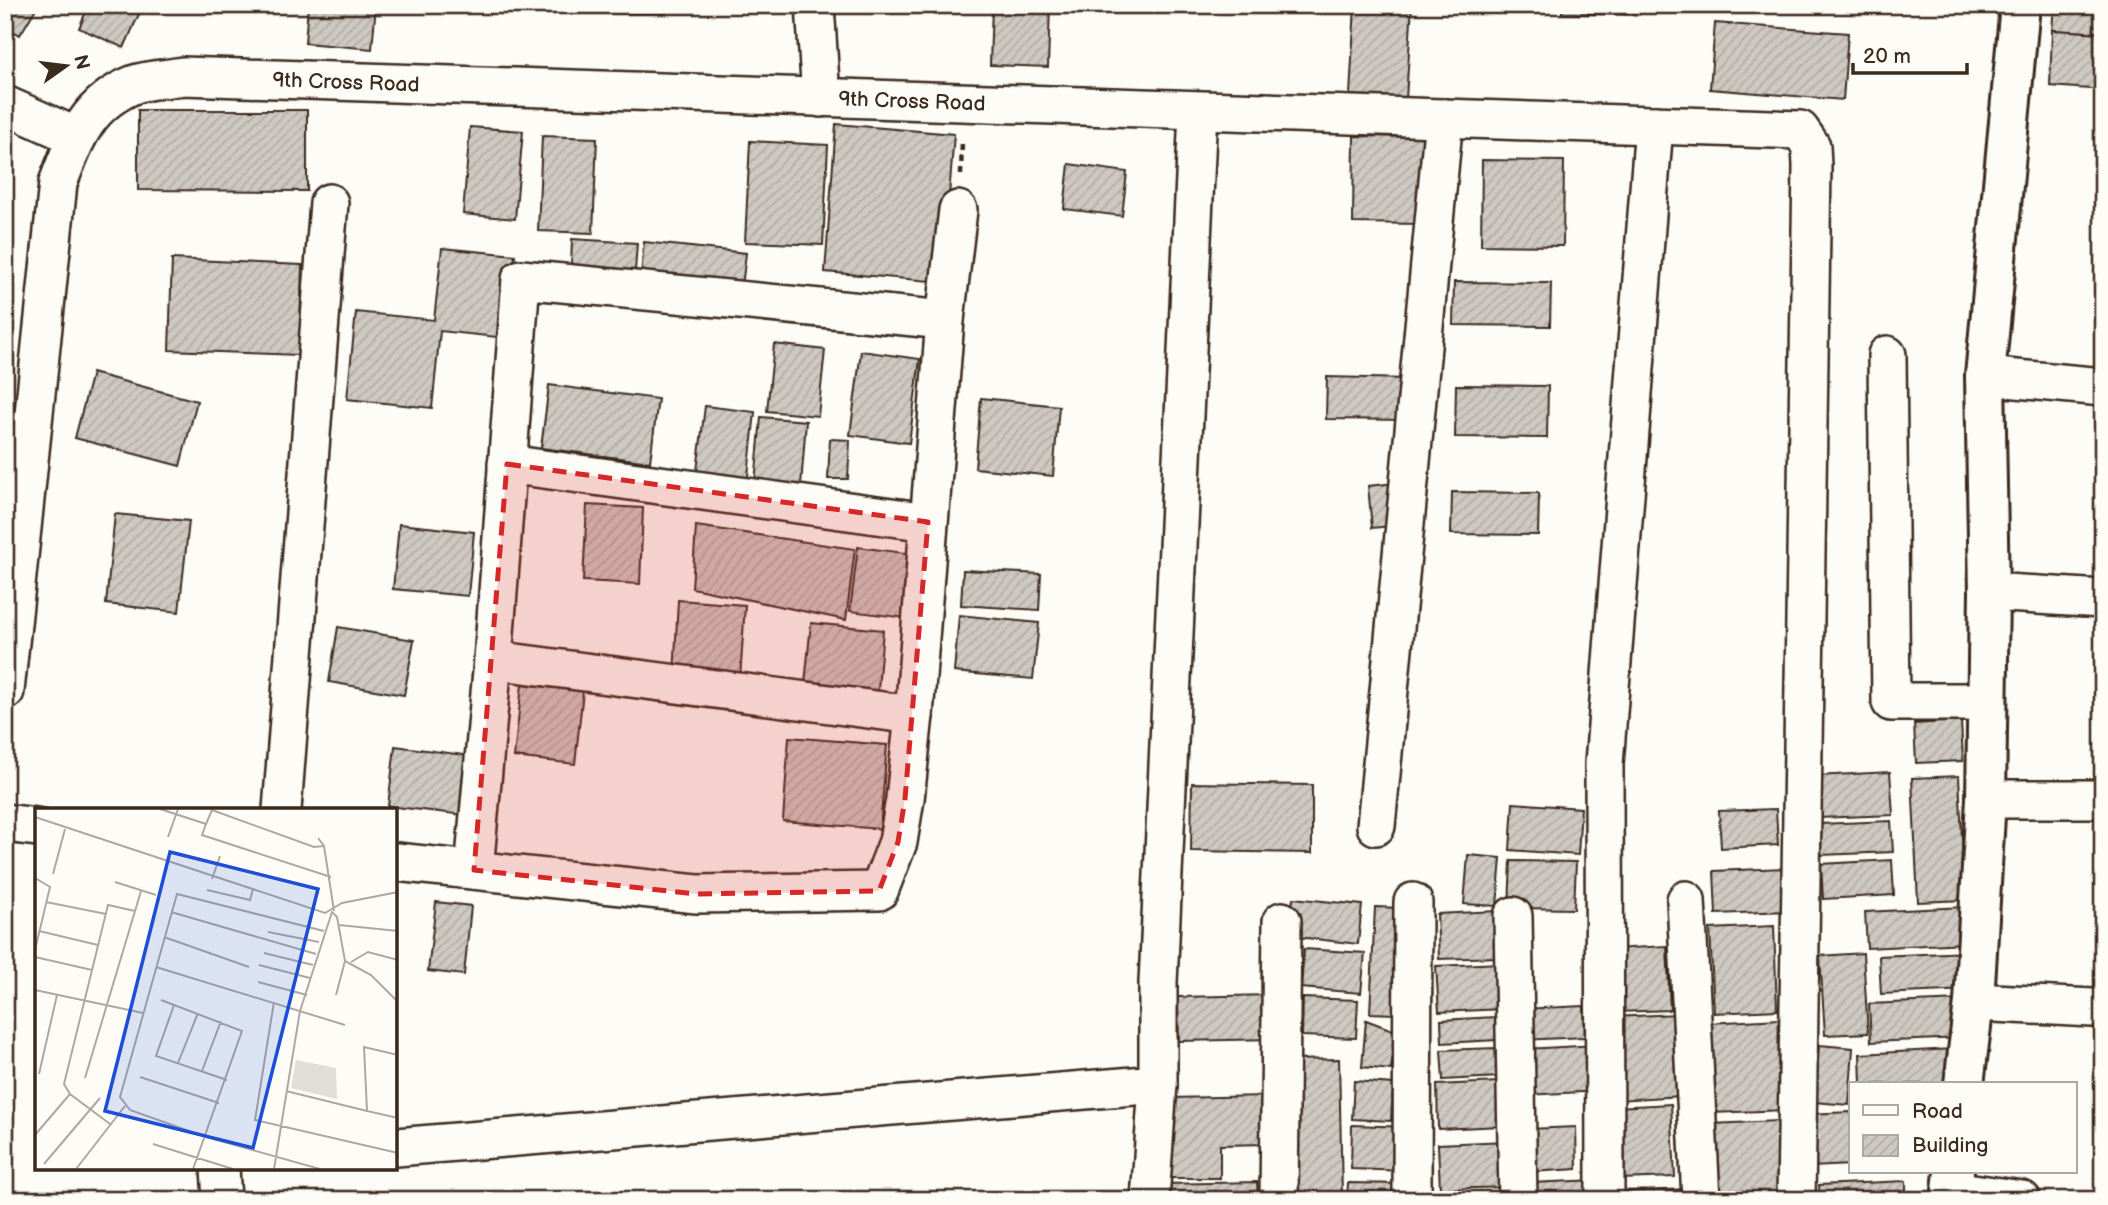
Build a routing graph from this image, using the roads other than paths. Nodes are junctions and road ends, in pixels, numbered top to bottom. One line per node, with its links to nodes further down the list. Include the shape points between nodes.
1 (815, 5): 3 (street)
2 (2021, 5): 13 (street)
3 (821, 98): 5 (street, 9th Cross Road); 8 (street, 9th Cross Road, via 183,76 136,84 102,101)
4 (5, 105): 8 (street)
5 (1198, 111): 6 (street, 9th Cross Road); 38 (street, via 1158,969)
6 (1444, 118): 7 (street, 9th Cross Road); 27 (street)
7 (1654, 125): 47 (street, via 1604,764); 49 (street, 9th Cross Road, via 1800,130 1811,146)
8 (76, 136): 20 (street, 9th Cross Road, via 58,183)
9 (329, 203): 25 (street)
10 (958, 210): 11 (street)
11 (945, 320): 15 (street, via 521,279); 16 (street)
12 (1887, 355): 21 (street, via 1891,702)
13 (1986, 376): 14 (street); 17 (street)
14 (2103, 387)
15 (507, 464): 16 (street); 19 (street)
16 (928, 522): 22 (street)
17 (1989, 592): 18 (street); 21 (street)
18 (2103, 599)
19 (494, 660): 22 (street); 30 (street)
20 (5, 691)
21 (1987, 702): 23 (street)
22 (914, 715): 30 (street, via 898,842 879,891 697,894)
23 (1986, 799): 24 (street); 35 (street)
24 (2103, 799)
25 (282, 808)
26 (5, 824): 28 (street)
27 (1376, 826)
28 (35, 827)
29 (397, 862): 30 (street)
30 (474, 870)
31 (1686, 900): 48 (street)
32 (1413, 902): 45 (street)
33 (1513, 916): 46 (street)
34 (1282, 921): 44 (street)
35 (1974, 1002): 36 (street); 37 (street)
36 (2093, 1008)
37 (1964, 1082)
38 (1158, 1084): 39 (street); 43 (street)
39 (397, 1147)
40 (220, 1170): 42 (street)
41 (1952, 1187): 50 (street)
42 (222, 1200)
43 (1150, 1200)
44 (1279, 1200)
45 (1412, 1200)
46 (1518, 1200)
47 (1605, 1200)
48 (1701, 1200)
49 (1797, 1200)
50 (2022, 1200)

